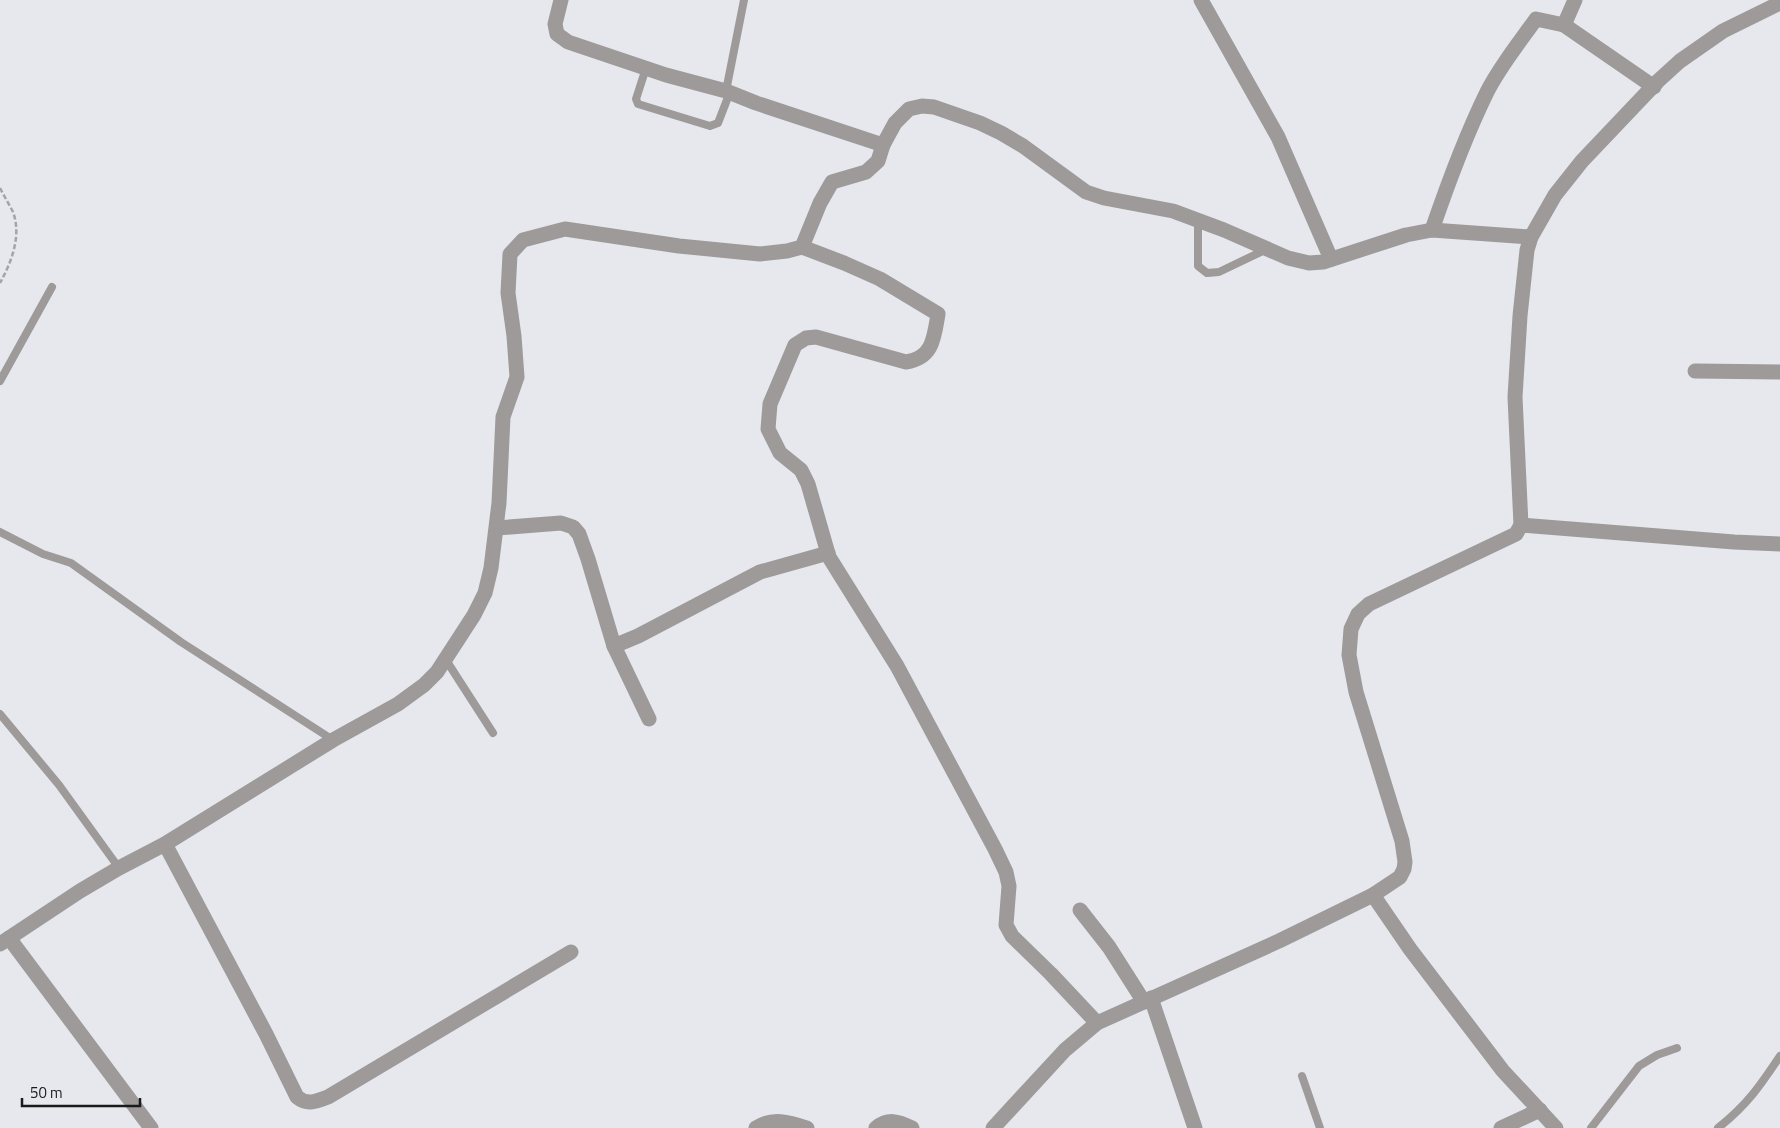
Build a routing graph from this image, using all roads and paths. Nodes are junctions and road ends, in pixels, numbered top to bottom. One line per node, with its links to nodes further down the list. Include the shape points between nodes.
1 (561, 0): 7 (street, via 556,34 568,42)
2 (744, 0): 9 (lane)
3 (1201, 0): 17 (street, via 1278,136)
4 (1575, 0): 6 (street)
5 (1780, 3): 8 (street, via 1699,46)
6 (1564, 25): 8 (street); 13 (street, via 1536,19 1509,56 1488,91 1453,171)
7 (646, 68): 9 (street); 9 (lane, via 636,98 638,104 710,126 718,123)
8 (1654, 87): 14 (street, via 1582,161 1555,195)
9 (728, 92): 10 (street)
10 (883, 145): 12 (street, via 895,123 909,109 934,107 1001,133 1086,192 1173,211); 15 (street, via 878,161 866,172 832,182)
11 (0, 188): 18 (path, via 13,214 16,237 9,266)
12 (1198, 220): 16 (street); 16 (lane, via 1198,266 1207,273 1219,272)
13 (1432, 230): 14 (street); 17 (street)
14 (1531, 236): 23 (street, via 1520,316 1515,398)
15 (802, 247): 24 (street, via 760,254 565,230 523,240 510,254 508,293 517,377 504,417); 27 (street, via 880,279 938,314 926,355 916,360 906,362 816,337 806,338 795,345 770,404 768,428 780,453 801,470 808,484)
16 (1266, 249): 17 (street, via 1309,263)
17 (1331, 259)
18 (0, 283)
19 (52, 287): 22 (lane)
20 (1695, 371): 21 (street)
21 (1780, 372)
22 (0, 381)
23 (1521, 525): 26 (street); 36 (street, via 1516,534 1369,604 1358,614 1351,629 1349,655 1356,692 1402,841 1404,862 1400,877)
24 (497, 528): 28 (street, via 561,523 573,527 588,559); 29 (street, via 485,593)
25 (0, 532): 33 (lane, via 43,554 71,563 181,642)
26 (1780, 544)
27 (828, 553): 28 (street, via 760,572); 41 (street, via 897,666 995,849 1009,886 1006,925 1012,936)
28 (614, 646): 31 (street)
29 (446, 660): 32 (lane); 33 (street, via 424,685 398,704)
30 (0, 714): 35 (lane, via 59,785)
31 (649, 719)
32 (493, 732)
33 (334, 740): 34 (street)
34 (165, 844): 35 (street); 39 (street, via 297,1097 303,1102 328,1097)
35 (119, 868): 38 (street)
36 (1373, 895): 40 (street); 45 (street, via 1503,1071)
37 (1080, 910): 40 (street)
38 (4, 941): 46 (street)
39 (571, 952)
40 (1147, 1000): 41 (street); 52 (street)
41 (1097, 1022): 51 (street, via 1065,1050)
42 (1676, 1048): 56 (lane, via 1638,1066)
43 (1780, 1056): 57 (lane, via 1758,1090)
44 (1302, 1076): 53 (lane)
45 (1540, 1110): 54 (street); 55 (street)
46 (151, 1128)
47 (756, 1128): 48 (street, via 777,1120)
48 (807, 1128)
49 (876, 1128): 50 (street, via 889,1120)
50 (912, 1128)
51 (993, 1128)
52 (1195, 1128)
53 (1320, 1128)
54 (1501, 1128)
55 (1556, 1128)
56 (1592, 1128)
57 (1718, 1128)

